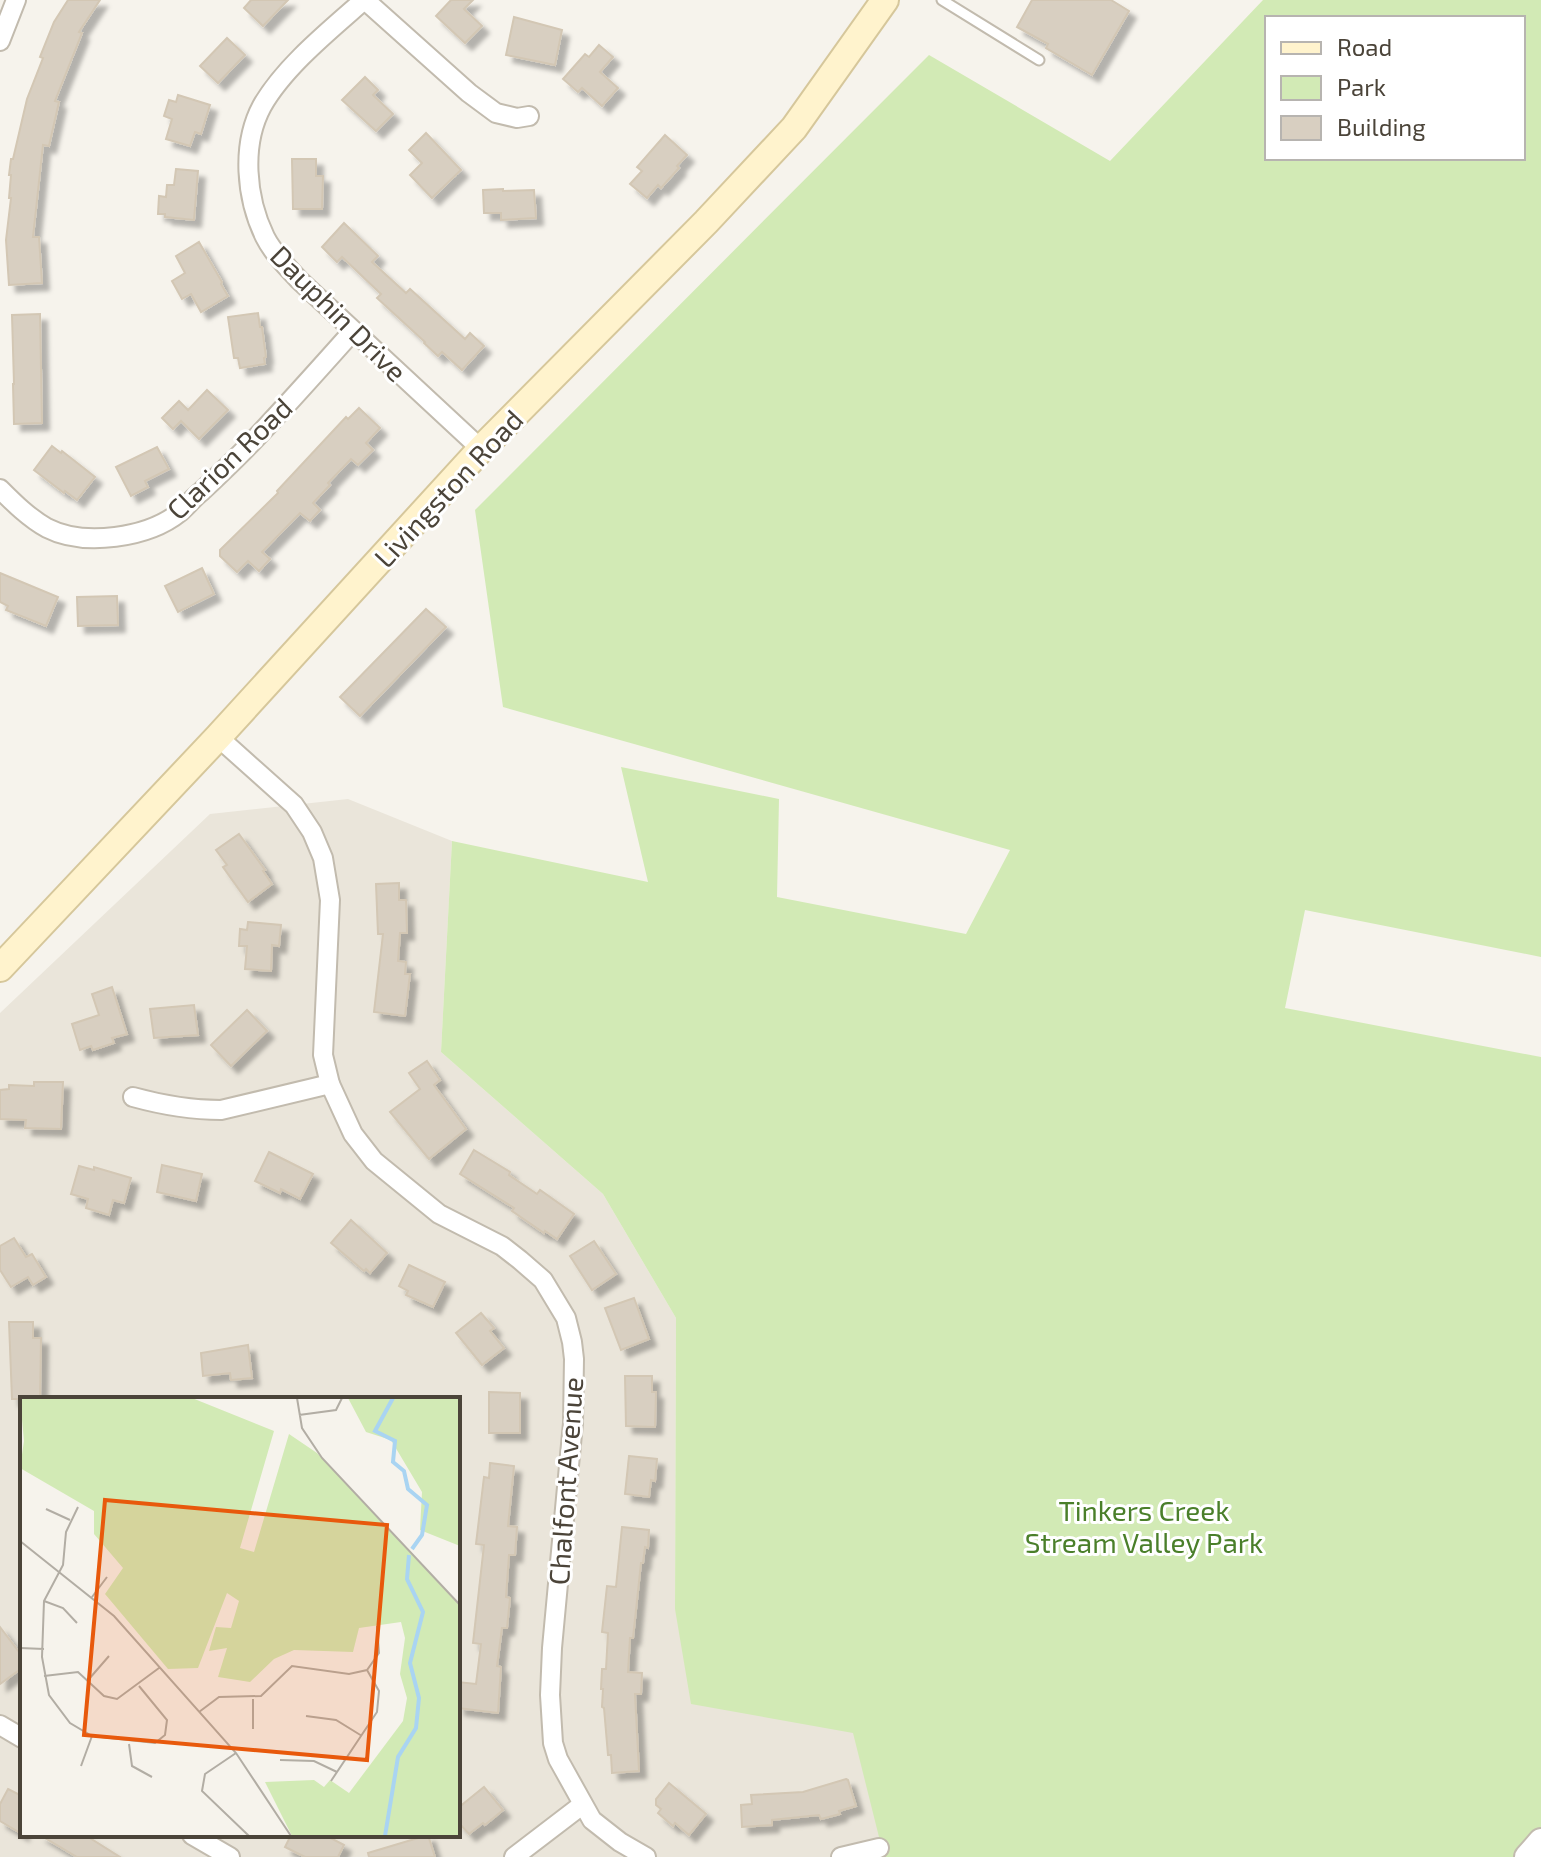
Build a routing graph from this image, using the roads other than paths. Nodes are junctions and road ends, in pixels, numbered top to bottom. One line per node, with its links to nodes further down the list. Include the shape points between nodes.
1 (16, 0): 5 (street)
2 (364, 0): 7 (street, via 496,113); 8 (street, Dauphin Drive, via 275,88 254,126 248,158 256,212 274,251)
3 (885, 0): 9 (main road, Livingston Road, via 794,128)
4 (942, 0): 6 (lane)
5 (0, 41)
6 (1039, 60)
7 (529, 116)
8 (353, 331): 9 (street, Dauphin Drive); 10 (street, Clarion Road, via 227,469 178,513 146,530 71,537 35,520)
9 (481, 449): 11 (main road, Livingston Road)
10 (0, 489)
11 (218, 737): 12 (main road, Livingston Road); 13 (street, Chalfont Avenue, via 294,805 323,858 330,900 323,1055)
12 (0, 968)
13 (330, 1084): 14 (street, via 221,1110 173,1107); 17 (street, Chalfont Avenue, via 353,1134 374,1161 439,1214 520,1260 543,1280 566,1318 574,1359 573,1423 550,1695 553,1743)
14 (133, 1097)
15 (0, 1725): 16 (street)
16 (20, 1737)
17 (582, 1805): 22 (street); 23 (street, Chalfont Avenue, via 592,1820)
18 (195, 1837): 21 (street)
19 (1541, 1841): 25 (street)
20 (879, 1848): 24 (street)
21 (230, 1857)
22 (514, 1857)
23 (646, 1857)
24 (841, 1857)
25 (1527, 1857)

